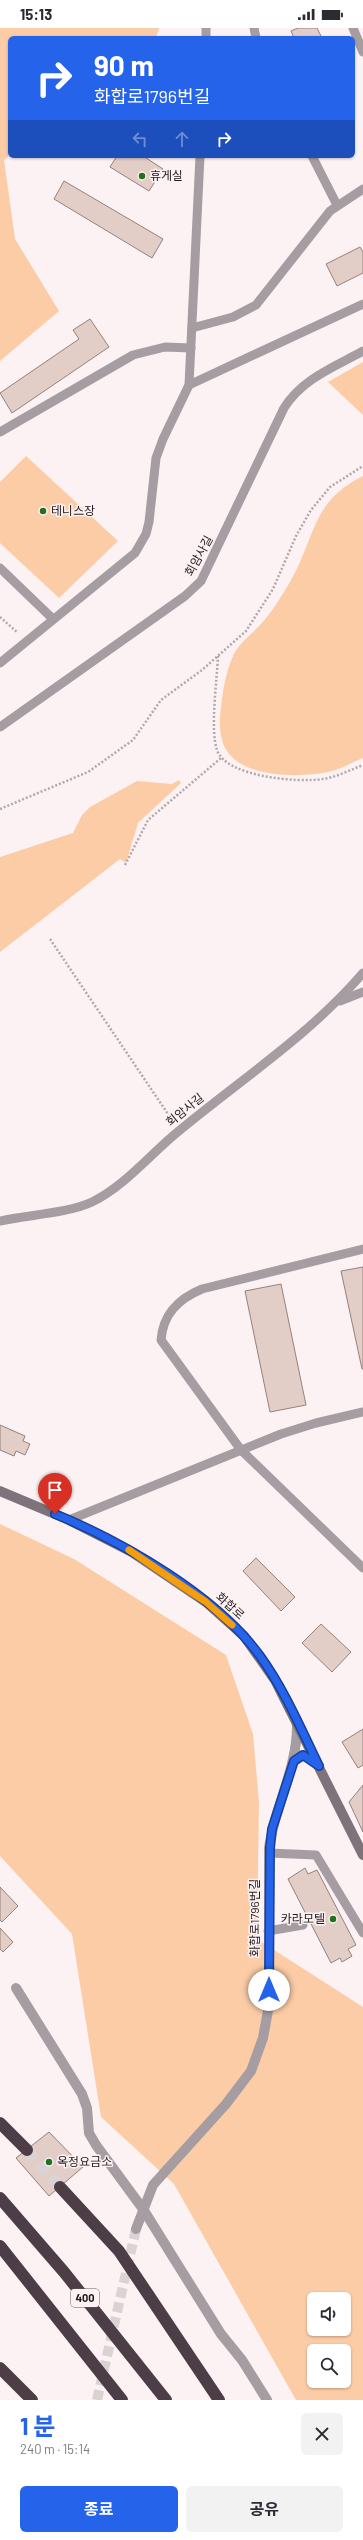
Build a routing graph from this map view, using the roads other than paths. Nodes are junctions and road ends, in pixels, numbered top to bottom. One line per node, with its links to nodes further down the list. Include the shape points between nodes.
1 (353, 28): 2 (lane)
2 (363, 52)
3 (200, 158): 8 (lane)
4 (313, 158): 6 (lane)
5 (363, 189): 6 (lane)
6 (337, 205): 8 (lane, via 256,305 233,317)
7 (363, 304): 11 (lane)
8 (192, 328): 9 (lane)
9 (191, 348): 11 (lane); 12 (lane, via 165,347 133,355)
10 (363, 351): 16 (lane, 회암사길, via 309,381 293,394 201,581 185,596)
11 (190, 385): 14 (lane, via 156,458 149,522 141,544 135,553)
12 (0, 432)
13 (0, 568): 14 (lane)
14 (53, 620): 15 (lane)
15 (0, 663)
16 (0, 727)
17 (363, 973): 19 (lane, 회암사길)
18 (363, 992): 19 (lane)
19 (339, 1001): 20 (lane, 회암사길, via 179,1131 107,1194 69,1209)
20 (0, 1221)
21 (363, 1249): 23 (lane, via 202,1289 188,1295 167,1314 162,1326 161,1340)
22 (363, 1412): 23 (lane, via 316,1423)
23 (241, 1450): 25 (lane); 26 (lane)
24 (0, 1490): 25 (main road, 화합로)
25 (69, 1520): 27 (main road, 화합로, via 132,1552 206,1602 244,1636 260,1657)
26 (363, 1568)
27 (297, 1721): 28 (street, 화합로1796번길); 29 (main road, 화합로)
28 (294, 1761): 29 (street, via 303,1755); 30 (street, 화합로1796번길, via 272,1829)
29 (319, 1766): 31 (main road, 화합로)
30 (269, 1853): 33 (street, 화합로1796번길); 34 (lane, via 316,1855)
31 (363, 1855)
32 (304, 1925): 33 (lane)
33 (268, 1931): 40 (street, 화합로1796번길, via 267,2022 256,2059 239,2087 153,2185)
34 (363, 1933)
35 (16, 1988): 40 (street, via 82,2094 87,2108 89,2133)
36 (0, 2123): 37 (highway)
37 (27, 2150)
38 (60, 2187): 47 (highway, via 119,2251)
39 (0, 2198): 46 (highway, 400, via 64,2272)
40 (143, 2209): 41 (street, 화합로1796번길); 48 (street, via 221,2334 242,2360)
41 (136, 2229)
42 (0, 2246): 45 (highway, 400)
43 (1, 2370): 44 (highway)
44 (32, 2400)
45 (122, 2400)
46 (166, 2400)
47 (220, 2400)
48 (267, 2400)

